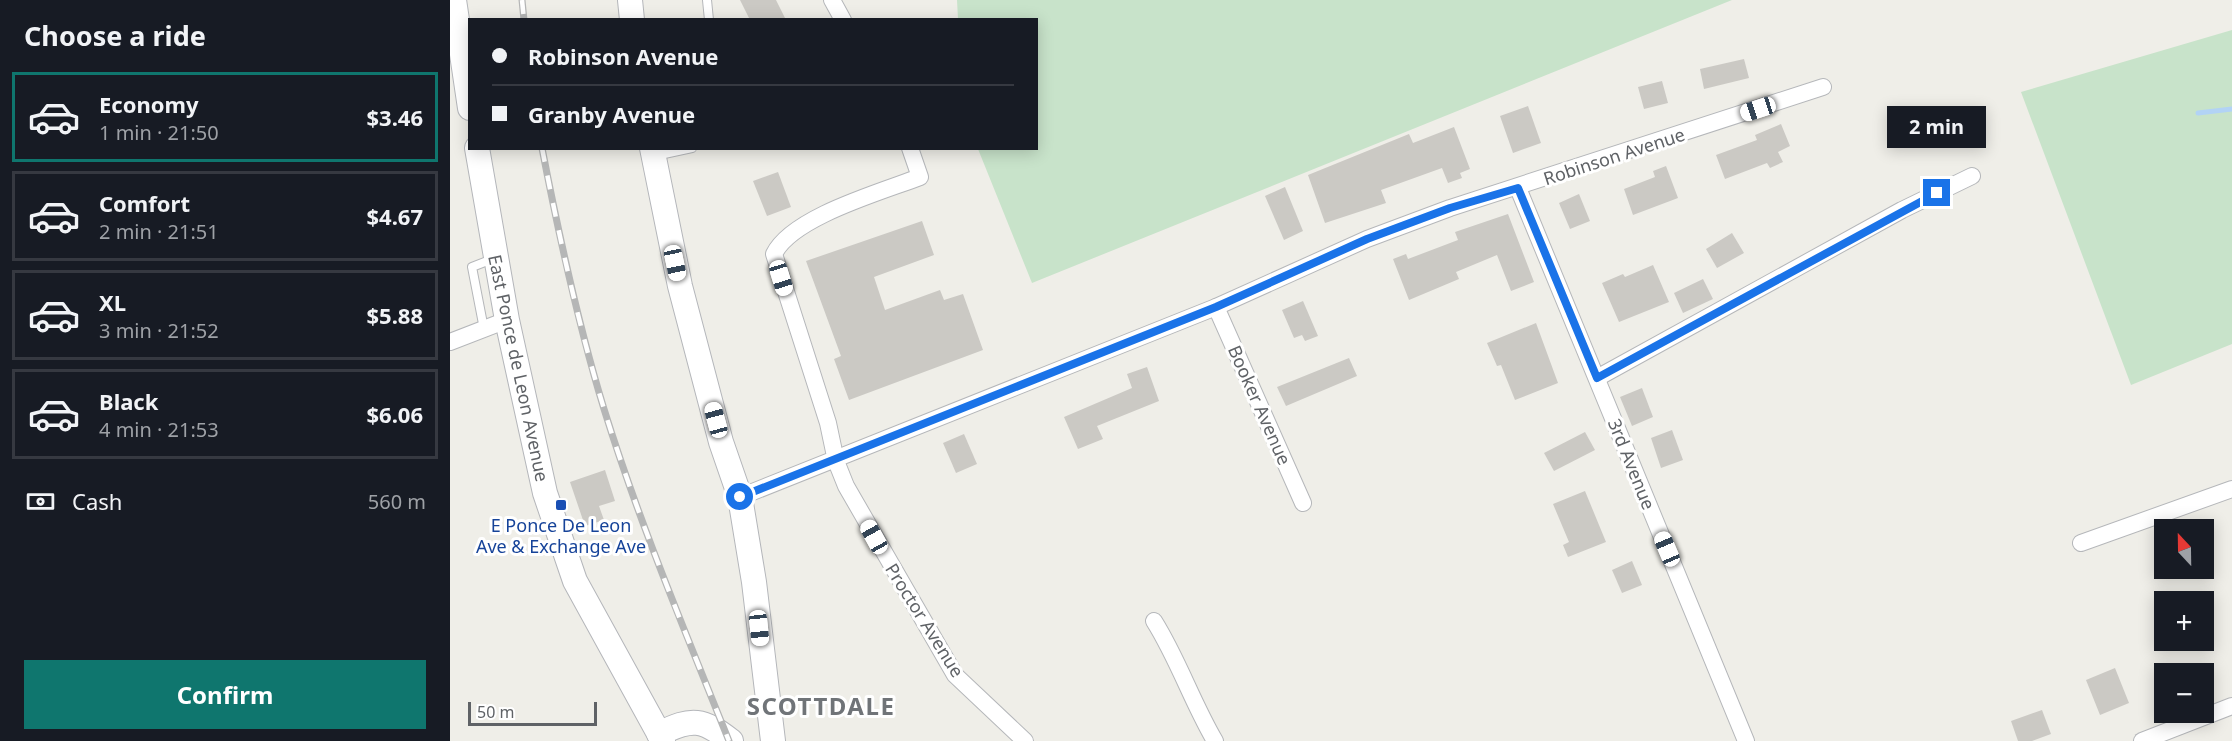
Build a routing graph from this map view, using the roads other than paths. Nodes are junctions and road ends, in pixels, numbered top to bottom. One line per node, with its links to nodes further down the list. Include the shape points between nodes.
1 (454, 0): 8 (main road)
2 (630, 0): 5 (main road)
3 (707, 0): 6 (lane)
4 (832, 0): 7 (street)
5 (632, 18)
6 (709, 18)
7 (842, 18)
8 (457, 80): 10 (main road)
9 (1823, 87): 16 (street, Robinson Avenue)
10 (468, 104)
11 (477, 150): 17 (main road, East Ponce de Leon Avenue)
12 (676, 150): 14 (lane)
13 (911, 150): 23 (street, Proctor Avenue, via 920,177 809,221 779,243 774,254 828,423)
14 (653, 153): 25 (main road, via 680,286)
15 (1972, 176): 22 (street, via 1902,210)
16 (1518, 188): 18 (street, Robinson Avenue, via 1367,239); 22 (street, 3rd Avenue)
17 (496, 258): 19 (main road, East Ponce de Leon Avenue); 20 (lane, via 471,267)
18 (1216, 307): 23 (street, Robinson Avenue); 26 (street, Booker Avenue)
19 (507, 320): 20 (street); 30 (main road, East Ponce de Leon Avenue, via 545,493 565,554)
20 (484, 328): 21 (street)
21 (450, 342)
22 (1597, 378): 35 (street, 3rd Avenue)
23 (836, 461): 25 (street, Robinson Avenue); 33 (street, Proctor Avenue, via 878,544 955,675)
24 (2232, 489): 27 (street)
25 (740, 497): 32 (main road)
26 (1303, 503)
27 (2081, 543)
28 (1154, 621): 34 (street)
29 (2232, 706): 36 (street)
30 (656, 739): 31 (main road, via 677,725 696,722 714,726)
31 (731, 741)
32 (773, 741)
33 (1025, 741)
34 (1215, 741)
35 (1746, 741)
36 (2142, 741)

